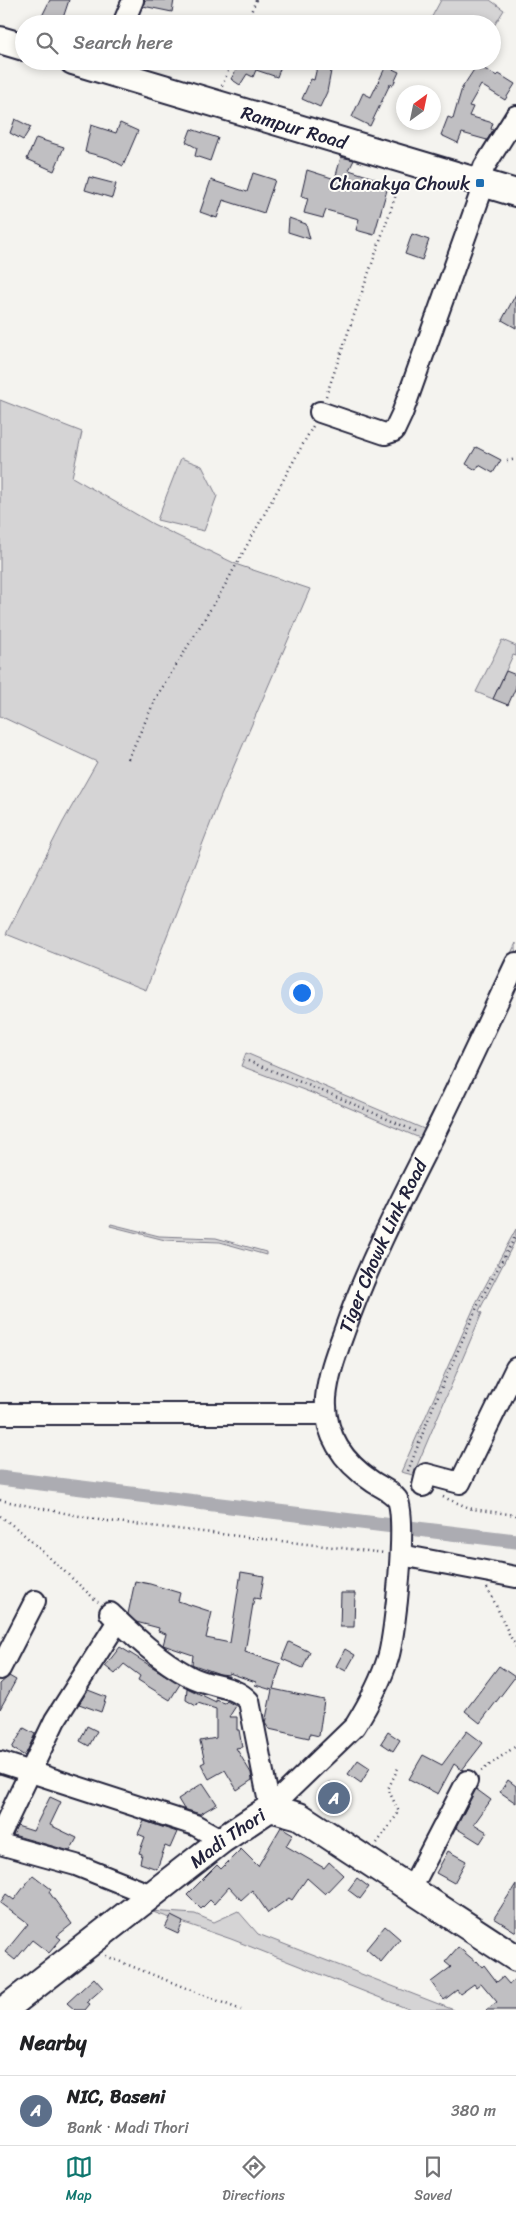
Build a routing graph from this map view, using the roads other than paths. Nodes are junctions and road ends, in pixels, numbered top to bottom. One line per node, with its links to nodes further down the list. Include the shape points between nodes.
1 (133, 0): 2 (street)
2 (127, 15)
3 (0, 40): 4 (main road)
4 (15, 44)
5 (117, 70): 7 (main road, Rampur Road, via 215,104)
6 (516, 116): 7 (street, via 484,167)
7 (482, 183): 8 (main road, Rampur Road); 9 (street, via 394,431 385,434)
8 (516, 193)
9 (320, 412)
10 (516, 963): 13 (street, Tiger Chowk Link Road, via 406,1188 350,1315 330,1372)
11 (516, 1368): 14 (street, via 460,1483 426,1474)
12 (0, 1414): 13 (street)
13 (326, 1414): 15 (street, Tiger Chowk Link Road, via 332,1438 343,1457 397,1499 401,1506)
14 (416, 1481)
15 (400, 1548): 16 (street); 22 (street, via 394,1634 364,1711 344,1738)
16 (516, 1577)
17 (35, 1601): 18 (street)
18 (0, 1670)
19 (0, 1762): 20 (street)
20 (31, 1772): 22 (street, via 55,1720 114,1617 172,1667 192,1678 232,1688 249,1701); 23 (street); 24 (street, via 195,1825)
21 (467, 1781): 26 (street)
22 (270, 1808): 24 (main road, Madi Thori); 26 (main road, Madi Thori, via 299,1816)
23 (0, 1835)
24 (222, 1840): 27 (main road, Madi Thori)
25 (0, 1844): 27 (street, via 76,1865)
26 (411, 1889): 28 (main road, Madi Thori)
27 (151, 1895): 29 (main road, Madi Thori)
28 (516, 1958)
29 (4, 2010)

